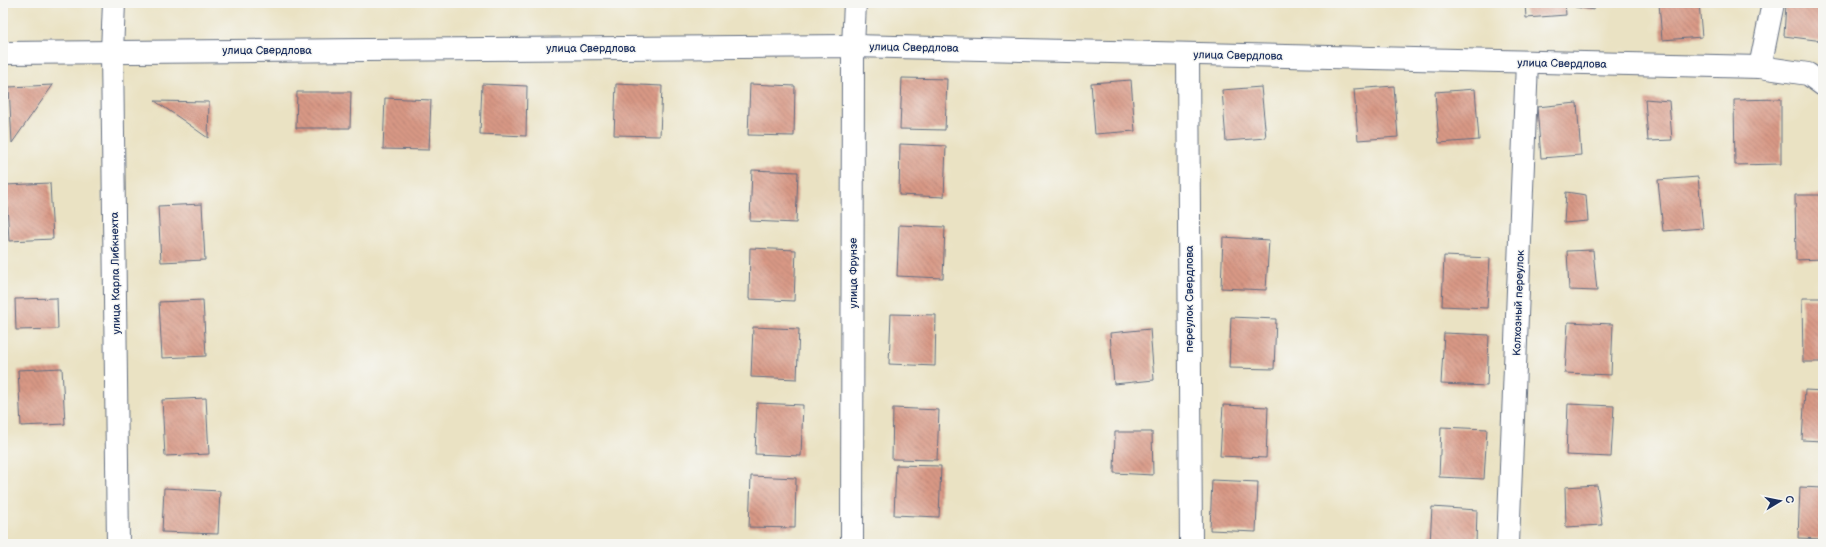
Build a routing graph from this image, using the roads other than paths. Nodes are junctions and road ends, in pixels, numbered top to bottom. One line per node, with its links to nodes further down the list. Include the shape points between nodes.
1 (114, 3): 5 (street, улица Карла Либкнехта)
2 (855, 3): 4 (street, улица Фрунзе)
3 (1773, 3): 9 (street)
4 (853, 46): 5 (street, улица Свердлова); 7 (street, улица Свердлова); 12 (street, улица Фрунзе)
5 (112, 51): 6 (street, улица Свердлова); 11 (street, улица Карла Либкнехта)
6 (3, 53)
7 (1188, 54): 8 (street, улица Свердлова); 13 (street, переулок Свердлова)
8 (1527, 62): 9 (street, улица Свердлова); 14 (street, Колхозный переулок)
9 (1760, 67): 10 (street, улица Свердлова, via 1808,74)
10 (1823, 85)
11 (118, 544)
12 (852, 544)
13 (1191, 544)
14 (1508, 544)

